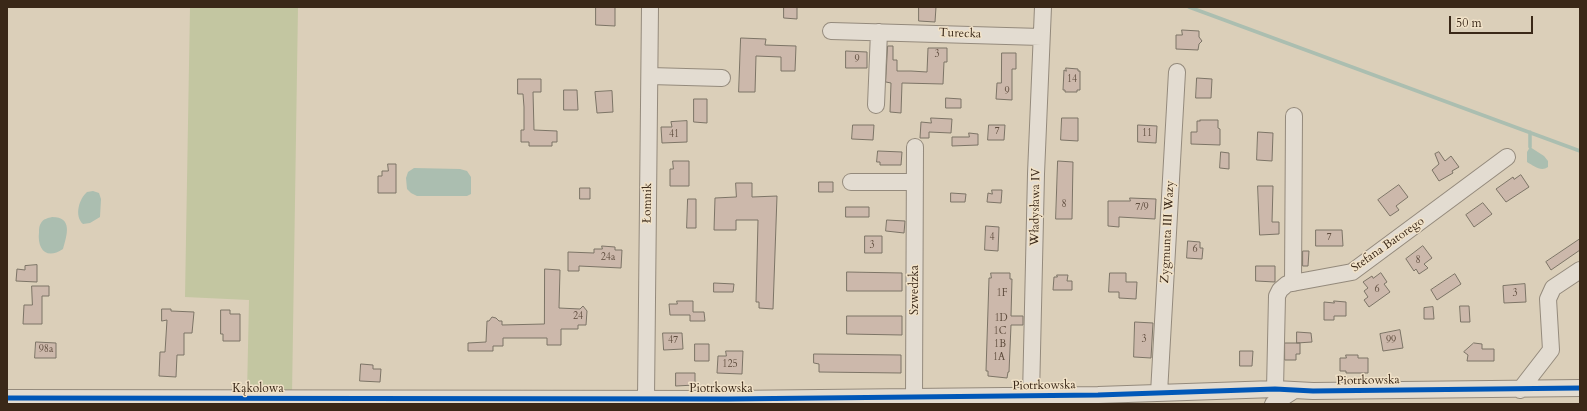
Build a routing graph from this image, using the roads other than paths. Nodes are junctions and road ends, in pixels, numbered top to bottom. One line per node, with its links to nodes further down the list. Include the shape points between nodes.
1 (650, 7): 7 (street, Łomnik)
2 (1043, 13): 5 (street, Władysława IV)
3 (832, 31): 4 (street, Turecka)
4 (879, 32): 5 (street, Turecka); 9 (street)
5 (1041, 37): 20 (street, Władysława IV)
6 (1178, 72): 19 (street, Zygmunta III Wazy)
7 (650, 76): 8 (street); 24 (street, Łomnik)
8 (722, 78)
9 (876, 105)
10 (1294, 116): 16 (street)
11 (915, 147): 14 (street, Szwedzka)
12 (1507, 157): 16 (street, Stefana Batorego, via 1352,272)
13 (851, 182): 14 (street)
14 (915, 182): 21 (street, Szwedzka)
15 (1580, 270): 18 (street, via 1553,288 1548,299 1551,350)
16 (1293, 283): 22 (street, Stefana Batorego, via 1287,284 1277,296)
17 (1580, 388): 18 (street, Piotrkowska)
18 (1520, 390): 22 (street, Piotrkowska, via 1293,390)
19 (1160, 393): 20 (street, Piotrkowska); 25 (street, Piotrkowska)
20 (1031, 396): 21 (street, Piotrkowska)
21 (914, 397): 28 (street, Piotrkowska)
22 (1274, 397): 25 (street, Piotrkowska)
23 (7, 398): 29 (street, Kąkolowa)
24 (646, 398): 26 (street, Piotrkowska); 27 (street, Piotrkowska)
25 (1198, 398)
26 (509, 399): 29 (street, Kąkolowa)
27 (673, 401): 28 (street, Piotrkowska)
28 (841, 401)
29 (225, 402)

